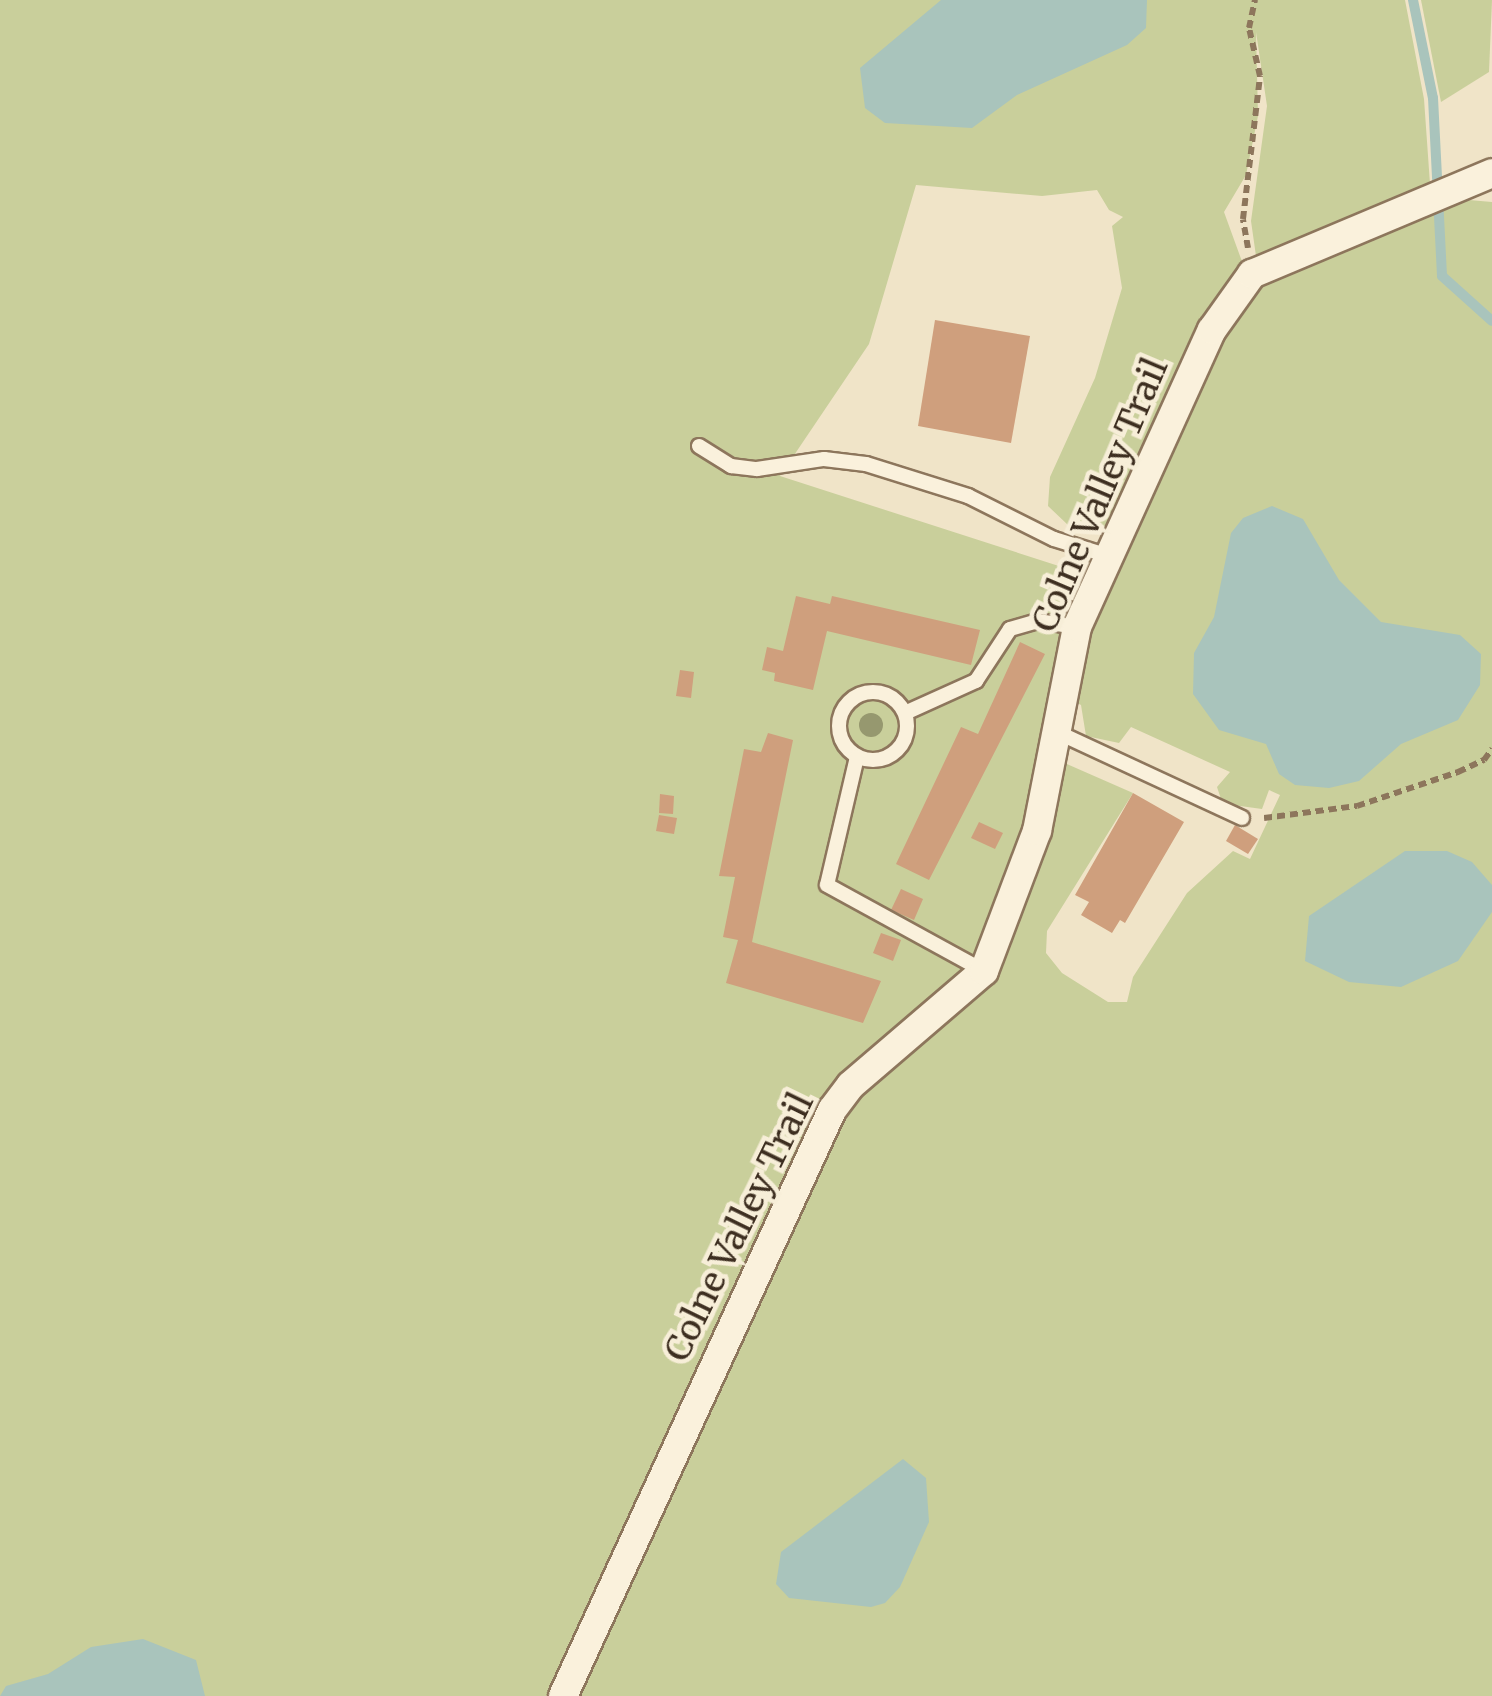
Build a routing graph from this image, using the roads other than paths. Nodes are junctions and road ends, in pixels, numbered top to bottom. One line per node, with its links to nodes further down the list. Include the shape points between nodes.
1 (1481, 180): 3 (street, Colne Valley Trail, via 1252,274 1212,330)
2 (699, 446): 3 (lane, via 731,466 757,469 824,459 866,464 968,496 1054,540)
3 (1109, 556): 4 (street, Colne Valley Trail)
4 (1078, 626): 5 (lane, via 1038,620 1010,629 976,680 950,698); 6 (street, Colne Valley Trail)
5 (905, 713): 7 (lane, via 906,737 891,755); 7 (lane, via 882,692 852,698 838,728)
6 (1057, 732): 8 (lane); 9 (street, Colne Valley Trail, via 1037,831)
7 (857, 757): 9 (lane, via 827,885)
8 (1242, 818)
9 (984, 971): 10 (street, Colne Valley Trail, via 851,1085 832,1110)
10 (563, 1696)

